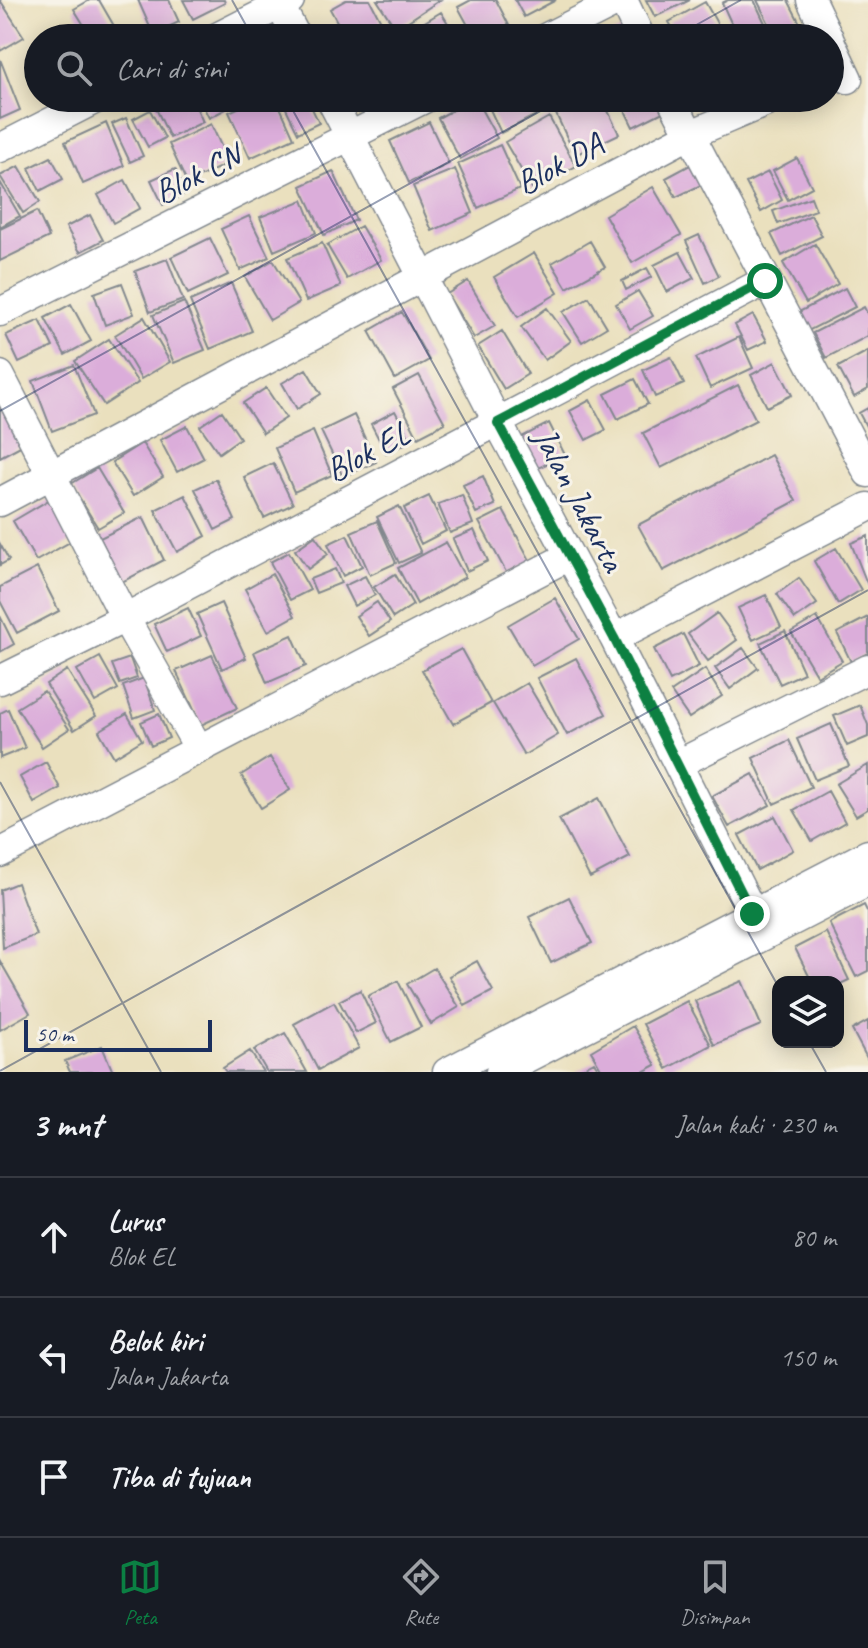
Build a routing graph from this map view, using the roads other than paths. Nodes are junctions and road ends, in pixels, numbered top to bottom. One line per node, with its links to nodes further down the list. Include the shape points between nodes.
1 (621, 0): 6 (street); 7 (street)
2 (811, 0): 8 (street)
3 (282, 2): 4 (street); 5 (street)
4 (241, 24)
5 (291, 24)
6 (573, 24)
7 (634, 24)
8 (822, 24)
9 (71, 112): 16 (street)
10 (337, 112): 15 (street, Jalan Jakarta)
11 (398, 112): 15 (street, Blok CN)
12 (678, 112): 14 (street)
13 (743, 112): 14 (street, Blok DA)
14 (689, 135): 17 (street, Blok DA); 18 (street)
15 (350, 136): 17 (street, Jalan Jakarta); 19 (street, Blok CN)
16 (0, 148)
17 (422, 277): 21 (street, Jalan Jakarta); 23 (street, Blok DA)
18 (765, 281): 21 (street, Blok EL); 22 (street)
19 (0, 312)
20 (0, 375): 23 (street)
21 (498, 423): 26 (street, Jalan Jakarta); 27 (street, Blok EL)
22 (868, 473)
23 (53, 475): 24 (street, Blok DA); 27 (street)
24 (0, 502)
25 (868, 507): 28 (street)
26 (569, 556): 28 (street, Jalan Jakarta); 31 (street)
27 (125, 618): 30 (street, Blok EL); 31 (street)
28 (614, 638): 32 (street, Jalan Jakarta)
29 (868, 669): 32 (street)
30 (0, 680)
31 (199, 749): 33 (street)
32 (678, 764): 36 (street, Jalan Jakarta)
33 (0, 853)
34 (868, 854): 36 (street)
35 (868, 882): 36 (street)
36 (758, 925): 37 (street); 38 (street)
37 (447, 1072)
38 (500, 1072)

